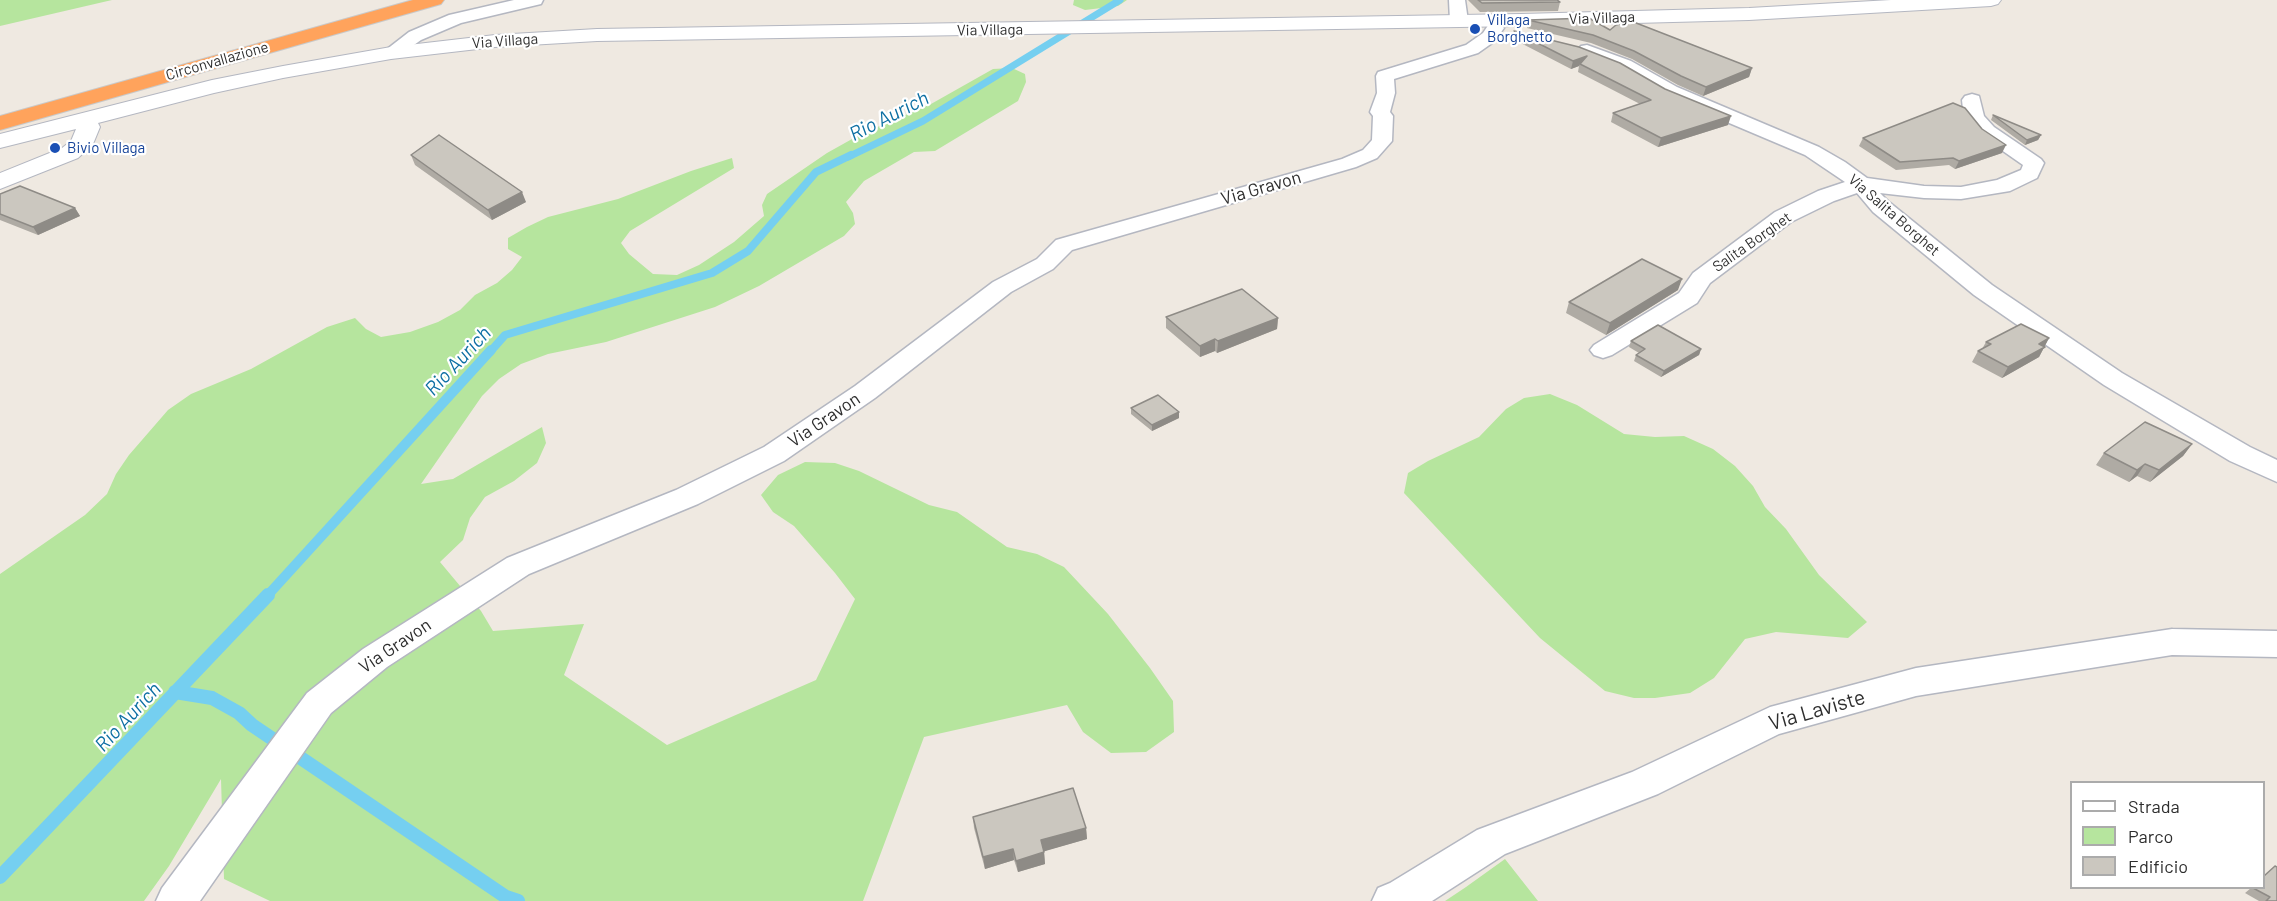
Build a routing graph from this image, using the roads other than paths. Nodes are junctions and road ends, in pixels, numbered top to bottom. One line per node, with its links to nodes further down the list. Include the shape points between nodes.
1 (434, 0): 10 (highway, Circonvallazione)
2 (535, 0): 7 (street, via 455,19 415,36)
3 (1457, 0): 5 (street)
4 (1991, 0): 6 (street, Via Villaga)
5 (1459, 21): 6 (street, Via Villaga); 7 (street, Via Villaga, via 597,34)
6 (1503, 24): 13 (street, Via Salita Borghet, via 1625,65 1670,91 1812,151); 17 (street, Via Gravon, via 1472,49 1384,76 1382,141 1370,154 1064,245 1045,264 1002,287 865,393 774,454 687,497 518,566 375,658 319,703)
7 (391, 53): 9 (street, Via Villaga, via 212,87)
8 (1972, 100): 13 (street, Salita Borghet, via 1974,118 2034,163 2030,174 2002,186 1961,193)
9 (86, 119): 11 (street, Via Villaga); 12 (street, via 88,127 81,144 70,153)
10 (0, 123)
11 (0, 141)
12 (0, 182)
13 (1861, 184): 14 (street, Salita Borghet, via 1782,217 1701,278 1688,298); 15 (street, Via Salita Borghet, via 1881,207 1983,290 2113,379)
14 (1603, 350)
15 (2277, 472)
16 (2277, 644): 18 (street, Via Laviste, via 2172,642 1916,682 1770,722 1645,783 1491,842)
17 (176, 901)
18 (1392, 901)

